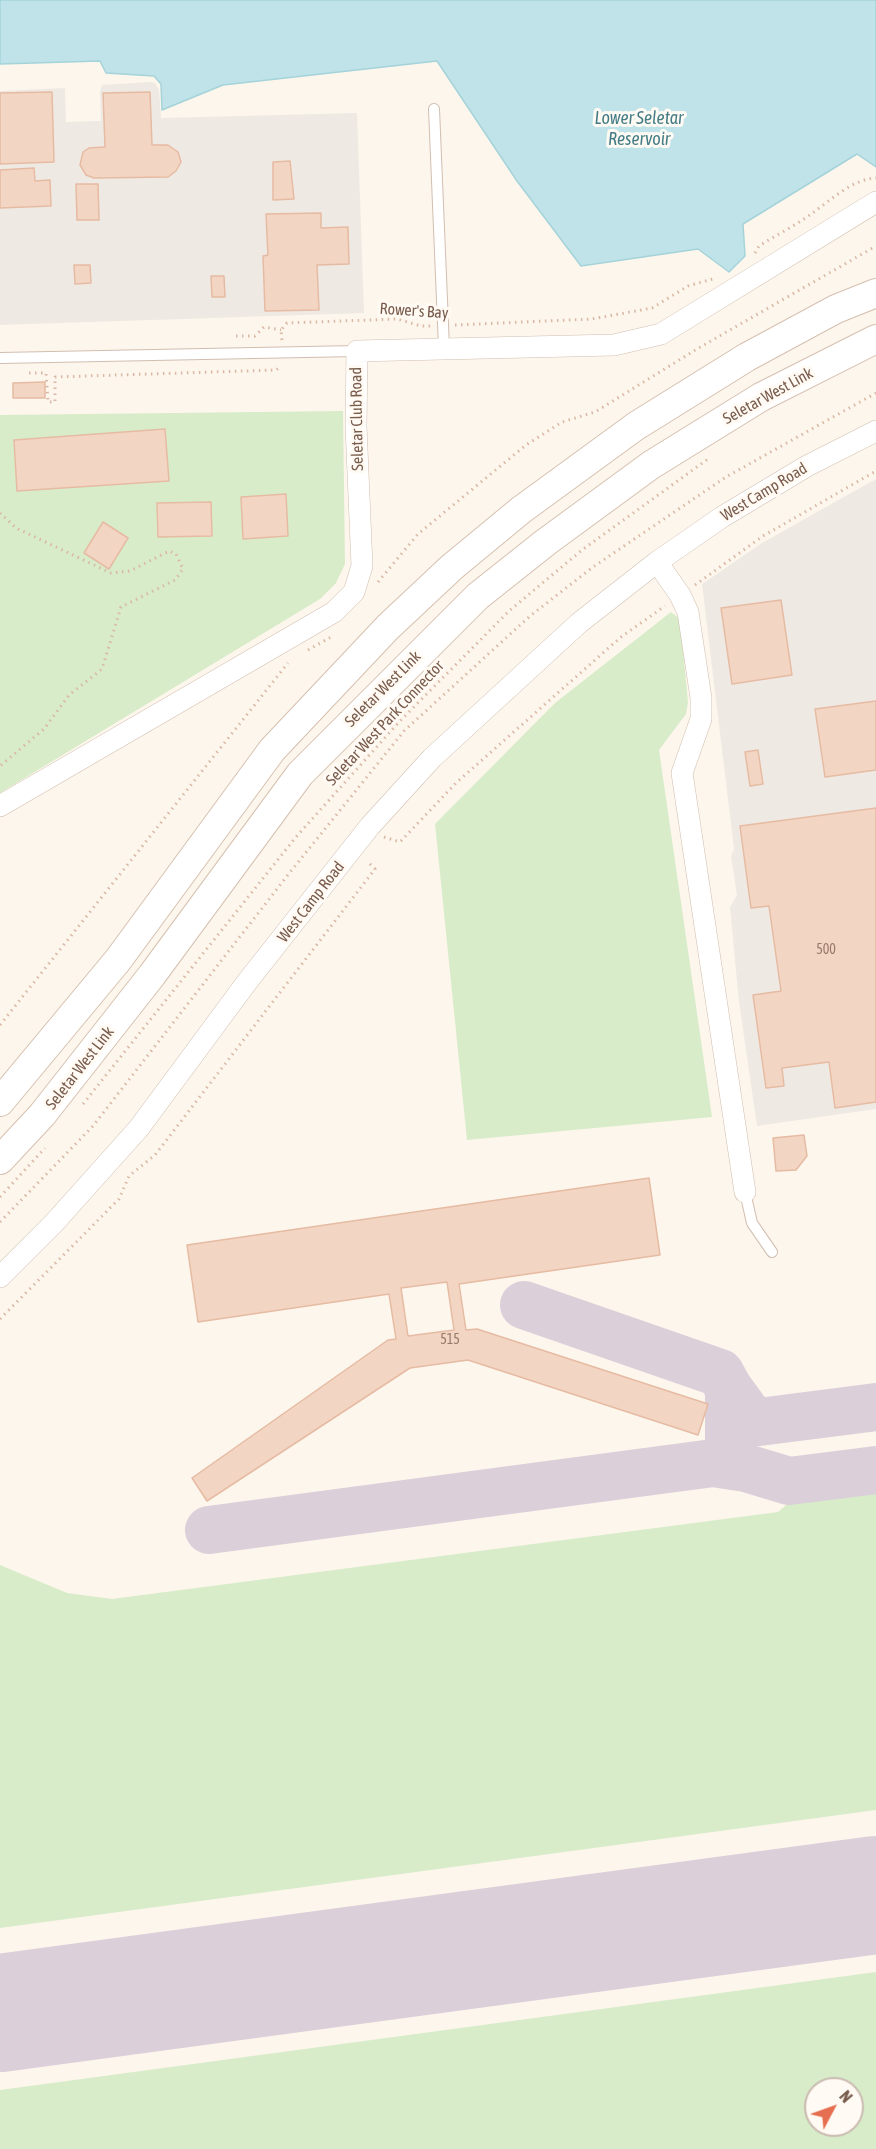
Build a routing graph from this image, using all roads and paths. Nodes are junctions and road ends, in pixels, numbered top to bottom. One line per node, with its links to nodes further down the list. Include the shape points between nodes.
1 (434, 109): 7 (lane)
2 (876, 178): 4 (path, via 828,199 759,246)
3 (876, 202): 11 (street, Seletar Club Road, via 661,334 614,345)
4 (752, 261)
5 (725, 280): 7 (path, Rower's Bay, via 713,277 688,286 652,308 592,319)
6 (876, 293): 27 (main road, via 836,309 747,357 636,426 521,510 452,567 388,627 272,750)
7 (442, 326): 8 (path, Rower's Bay, via 386,319 287,323); 11 (lane)
8 (281, 330): 9 (path, Rower's Bay, via 264,327 255,336); 13 (path)
9 (236, 336)
10 (876, 339): 26 (main road, Seletar West Link, via 761,397 651,465 478,596 300,774)
11 (444, 348): 12 (street, Seletar Club Road)
12 (357, 351): 13 (lane); 23 (street, Seletar Club Road, via 362,566 354,592 334,612)
13 (282, 354): 14 (lane); 15 (path, via 281,367 276,370 55,377 55,402 48,402 46,373)
14 (0, 358)
15 (23, 373)
16 (876, 431): 20 (street, West Camp Road, via 807,466)
17 (710, 458): 29 (path, Seletar West Park Connector, via 582,550 509,611 392,730 296,837)
18 (876, 471): 21 (path, via 763,536)
19 (0, 513): 22 (path, via 16,528 111,573 130,572 169,551 176,554 183,569 175,580 121,607 102,669 69,695 44,729)
20 (657, 562): 21 (street); 35 (street, West Camp Road, via 579,623 410,780 247,982 139,1128)
21 (680, 595): 24 (path, via 621,637 456,783 400,842); 32 (street, via 688,612 701,719 682,773)
22 (0, 766)
23 (0, 806)
24 (380, 839)
25 (369, 852): 36 (path, via 364,859 375,869 155,1155 129,1176 119,1199)
26 (221, 882): 27 (main road, via 207,873 201,875 165,921); 31 (main road, Seletar West Link, via 42,1115)
27 (118, 960): 28 (main road)
28 (0, 1101)
29 (81, 1105)
30 (45, 1148): 33 (path)
31 (0, 1160)
32 (745, 1192): 34 (lane, via 752,1223)
33 (0, 1197)
34 (772, 1252)
35 (0, 1277)
36 (0, 1319)

